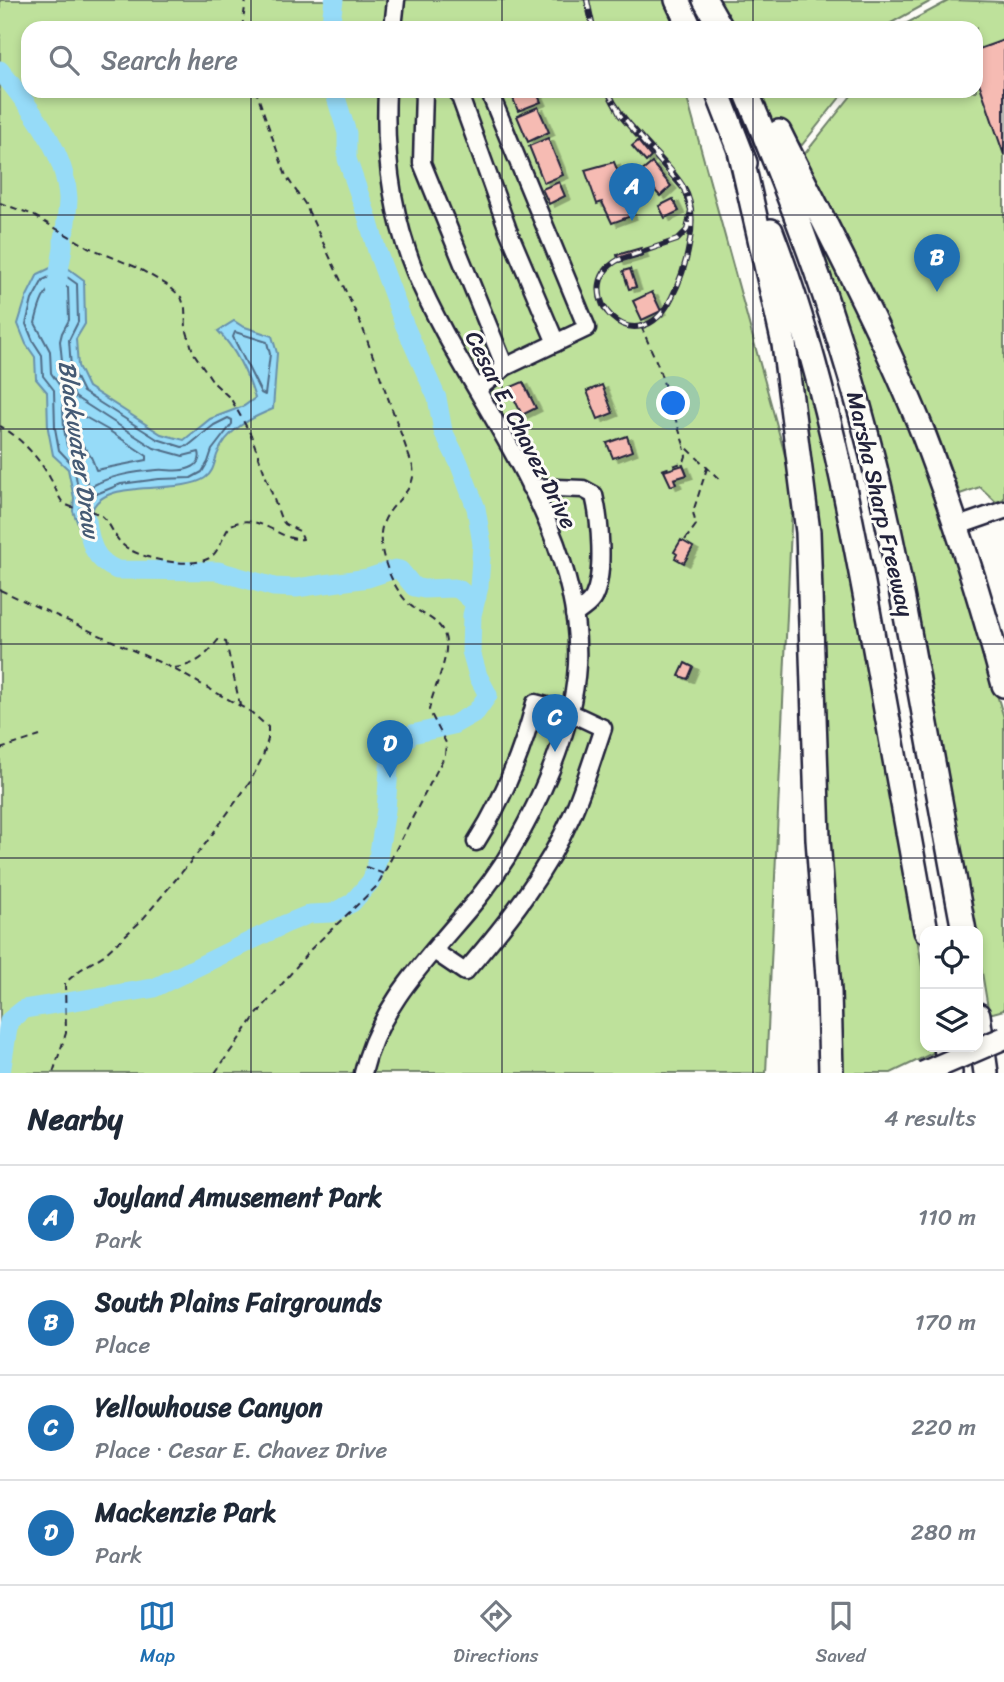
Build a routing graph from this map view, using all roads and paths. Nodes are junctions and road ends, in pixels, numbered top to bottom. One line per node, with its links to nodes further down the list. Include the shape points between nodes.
1 (246, 0): 4 (path)
2 (396, 0): 5 (street)
3 (677, 0): 6 (highway)
4 (243, 21)
5 (394, 21)
6 (687, 21)
7 (258, 98): 40 (path, via 286,176 305,204 362,326 413,467 409,488 384,517 385,560 407,602 435,620 445,635 446,649 429,710 446,746 445,755)
8 (387, 98): 20 (street, Cesar E. Chavez Drive, via 385,144 400,228 427,296)
9 (424, 98): 19 (street, via 422,163)
10 (461, 98): 18 (street, via 508,230)
11 (492, 98): 18 (street, via 587,328)
12 (720, 98): 15 (highway)
13 (749, 98): 42 (highway, Marsha Sharp Freeway, via 815,263 872,453)
14 (761, 98): 28 (highway, via 890,360)
15 (740, 151): 41 (highway, Marsha Sharp Freeway, via 793,295 839,462); 50 (highway, via 784,344 808,532)
16 (0, 203): 21 (path, via 138,268 176,292 185,308 193,352 246,426 281,519 303,539 243,521 231,525 214,554 205,559 151,559 132,552 103,517 60,499 48,474 26,447)
17 (641, 326): 22 (path)
18 (556, 343): 19 (street)
19 (505, 367): 20 (street)
20 (478, 389): 26 (street, Cesar E. Chavez Drive)
21 (0, 426)
22 (684, 445): 23 (path); 24 (path, via 684,462)
23 (707, 467): 25 (path); 29 (path, via 693,512 696,525)
24 (662, 470)
25 (720, 480)
26 (530, 488): 31 (street, Cesar E. Chavez Drive, via 560,559); 31 (street, via 583,489 594,495 599,576 594,598)
27 (1004, 510): 28 (street)
28 (958, 526): 33 (highway)
29 (685, 540)
30 (0, 590): 32 (path)
31 (574, 615): 35 (street, Cesar E. Chavez Drive, via 577,666)
32 (172, 668): 34 (path); 34 (path, via 196,663 218,640 226,642)
33 (1004, 685)
34 (240, 706): 47 (path, via 266,724 269,733 263,756 242,795 142,920 65,983 65,1042)
35 (569, 712): 38 (street, via 535,703 515,768); 43 (street, Cesar E. Chavez Drive, via 551,769 522,828 481,894); 43 (street, via 603,728 572,816 531,889 465,972)
36 (40, 736): 37 (path)
37 (0, 749)
38 (476, 842)
39 (366, 867): 40 (path)
40 (384, 874): 48 (path, via 373,891 311,949)
41 (925, 926)
42 (963, 926)
43 (434, 951): 49 (street, Cesar E. Chavez Drive, via 383,1020)
44 (1004, 1038): 51 (main road, bridge)
45 (983, 1051): 53 (highway)
46 (947, 1052): 52 (highway)
47 (54, 1073)
48 (215, 1073)
49 (363, 1073)
50 (831, 1073)
51 (923, 1073)
52 (950, 1073)
53 (986, 1073)

